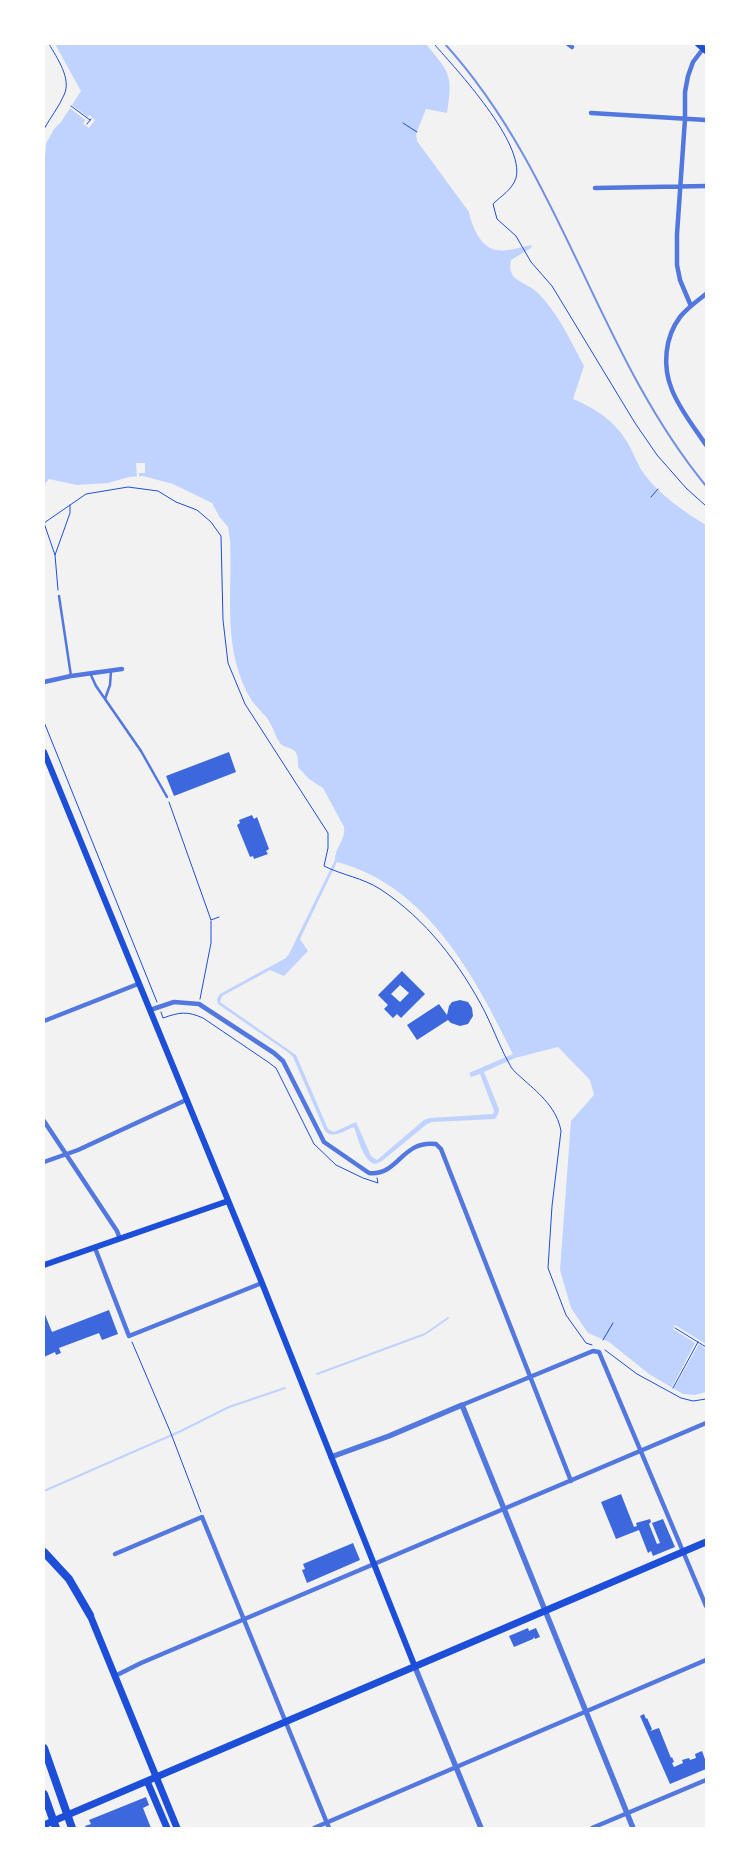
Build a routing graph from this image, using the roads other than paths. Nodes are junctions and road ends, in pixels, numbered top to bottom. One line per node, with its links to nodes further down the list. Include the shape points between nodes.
1 (704, 47): 3 (street, via 688,76 684,92)
2 (591, 113): 3 (street)
3 (685, 119): 4 (street); 6 (street)
4 (706, 120)
5 (706, 186): 6 (street)
6 (680, 187): 7 (street); 9 (street, via 677,265)
7 (595, 188)
8 (706, 294): 9 (street)
9 (691, 306): 10 (street, via 680,316 672,331 666,367 680,406)
10 (706, 445)
11 (59, 596): 15 (lane)
12 (122, 669): 13 (street)
13 (111, 670): 14 (street); 17 (lane)
14 (90, 673): 15 (street); 17 (lane)
15 (70, 676): 16 (street)
16 (44, 682)
17 (105, 699): 19 (lane)
18 (44, 752): 20 (main road)
19 (167, 796)
20 (138, 984): 21 (main road); 22 (street)
21 (150, 1010): 23 (main road); 32 (street, via 174,1002 199,1004 274,1053 283,1061 324,1142 369,1173 377,1174 390,1168 418,1145 436,1144 441,1149)
22 (44, 1021)
23 (186, 1100): 25 (street); 27 (main road)
24 (44, 1120): 25 (street)
25 (67, 1155): 26 (street); 28 (street, via 118,1231)
26 (44, 1162)
27 (228, 1201): 28 (main road); 31 (main road)
28 (120, 1239): 29 (main road)
29 (95, 1248): 30 (main road); 31 (street, via 129,1336)
30 (44, 1266)
31 (262, 1283): 36 (main road)
32 (530, 1377): 33 (street); 35 (street, via 601,1350); 37 (street)
33 (462, 1404): 36 (street); 38 (street)
34 (706, 1423): 35 (street)
35 (641, 1451): 37 (street); 40 (street)
36 (331, 1457): 43 (main road)
37 (571, 1481): 38 (street)
38 (505, 1509): 43 (street); 45 (street)
39 (706, 1542): 40 (main road)
40 (684, 1551): 44 (street); 45 (main road)
41 (44, 1552): 46 (highway, via 69,1579)
42 (115, 1554): 47 (street, via 202,1517)
43 (374, 1565): 47 (street); 49 (main road)
44 (706, 1606)
45 (545, 1611): 49 (main road); 51 (street)
46 (90, 1615): 50 (main road)
47 (244, 1620): 50 (street); 52 (street)
48 (706, 1660): 51 (street)
49 (415, 1667): 52 (main road); 54 (street)
50 (115, 1676): 55 (main road)
51 (586, 1712): 54 (street); 59 (street)
52 (286, 1721): 55 (main road); 61 (street)
53 (44, 1748): 63 (highway)
54 (456, 1767): 61 (street); 67 (street)
55 (156, 1778): 57 (main road); 65 (main road)
56 (706, 1780): 59 (street)
57 (147, 1781): 60 (main road); 64 (main road)
58 (44, 1794): 62 (highway)
59 (627, 1814): 68 (street); 69 (street)
60 (44, 1825)
61 (328, 1826): 66 (street)
62 (56, 1828)
63 (72, 1828)
64 (167, 1828)
65 (177, 1828)
66 (314, 1828)
67 (481, 1828)
68 (592, 1828)
69 (633, 1828)

